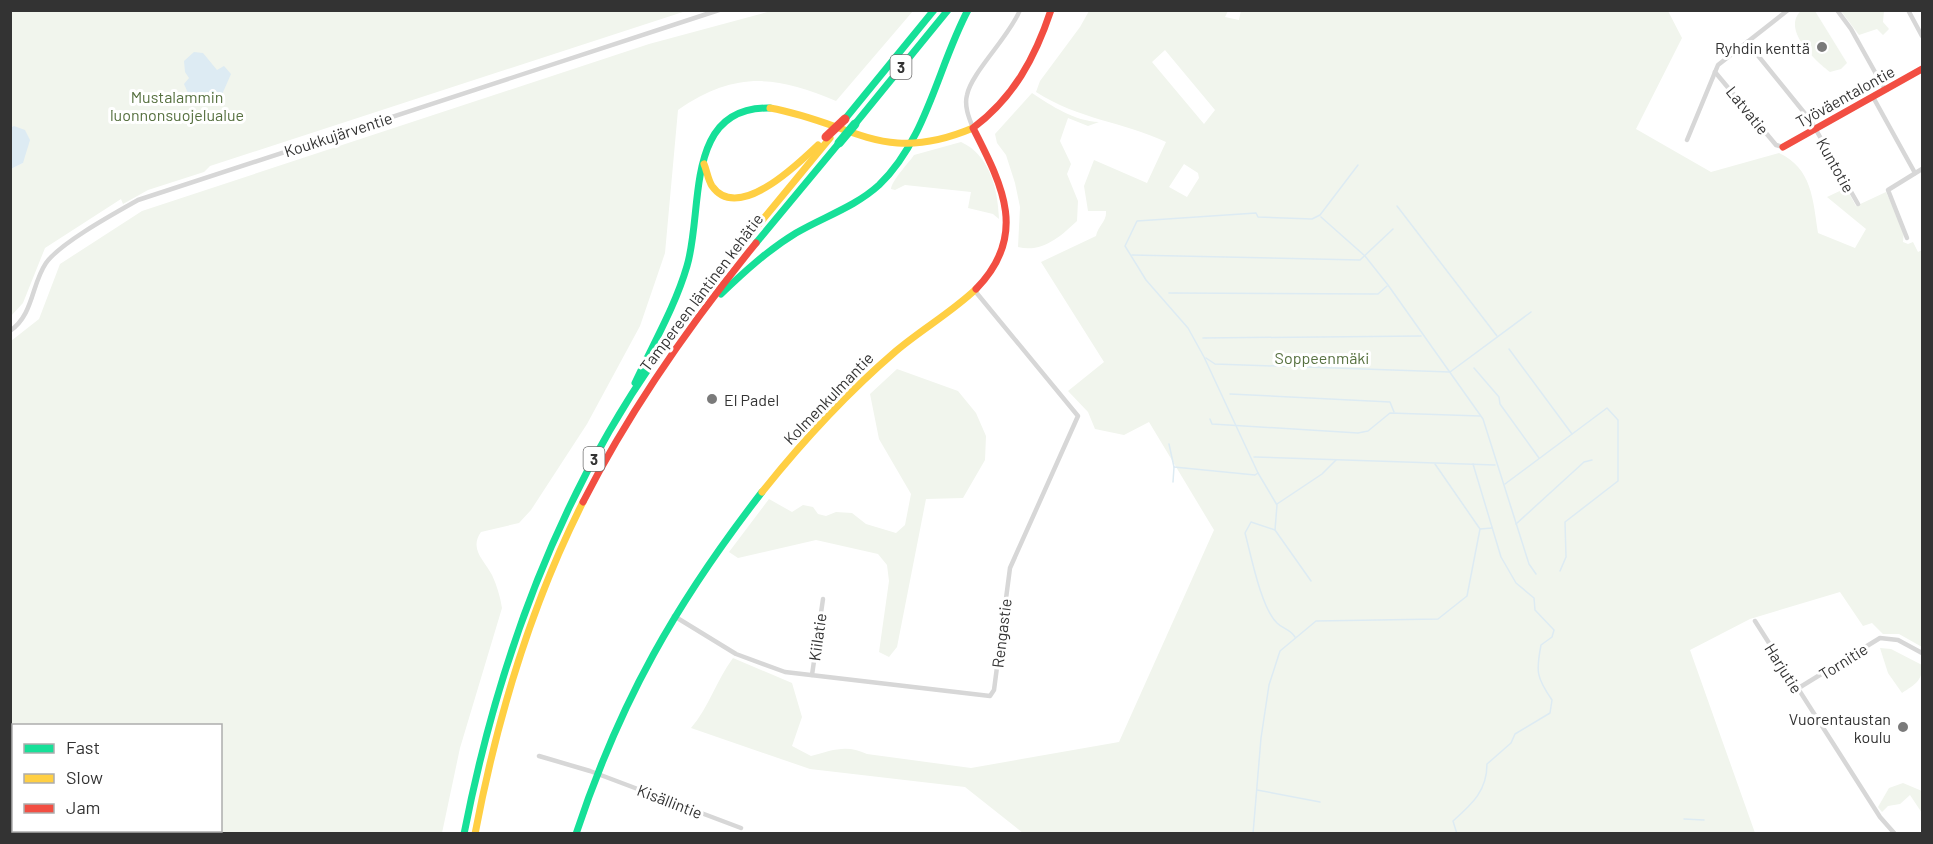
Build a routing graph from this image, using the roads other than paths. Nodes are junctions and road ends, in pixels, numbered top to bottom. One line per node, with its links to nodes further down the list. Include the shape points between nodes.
1 (719, 10): 29 (street, Koukkujärventie, via 138,200 50,257 26,314)
2 (934, 10): 18 (main road, Tampereen läntinen kehätie / 3, bridge)
3 (948, 10): 28 (main road, Tampereen läntinen kehätie / 3, bridge)
4 (968, 10): 20 (main road)
5 (1020, 10): 16 (street, via 969,88 966,105)
6 (1051, 10): 16 (main road, via 1042,39 1018,84 998,109)
7 (1788, 10): 11 (street)
8 (1837, 10): 14 (street)
9 (1908, 10): 10 (street)
10 (1923, 36)
11 (1747, 42): 13 (street, via 1718,65); 17 (street, Kuntotie)
12 (1923, 69): 14 (main road, Työväentalontie)
13 (1715, 72): 19 (street); 21 (street, Latvatie, via 1776,144)
14 (1885, 90): 15 (main road, Työväentalontie)
15 (1873, 97): 17 (main road, Työväentalontie); 24 (street)
16 (973, 128): 20 (main road, via 939,141); 27 (main road, Kolmenkulmantie, via 1000,179 1007,203 1004,242 997,261)
17 (1816, 129): 21 (main road, Työväentalontie); 25 (street, Kuntotie)
18 (828, 138): 22 (main road, via 771,185 746,197 729,196 716,189 708,179); 30 (main road, Tampereen läntinen kehätie / 3, via 691,308)
19 (1687, 140)
20 (909, 146): 22 (main road, via 873,141 798,113 764,106 745,110 724,122 712,137); 28 (main road, via 873,192 769,251)
21 (1783, 147)
22 (703, 159): 30 (main road, via 692,245 682,282)
23 (1923, 169): 24 (street)
24 (1915, 173): 26 (street, via 1888,190)
25 (1858, 204)
26 (1907, 238)
27 (975, 291): 32 (main road, Kolmenkulmantie, via 895,352 809,436 742,516); 35 (street, Rengastie, via 1078,416 1010,568 994,690 983,697)
28 (696, 319): 41 (main road, Tampereen läntinen kehätie / 3, via 629,418 555,560 509,687)
29 (10, 331)
30 (624, 406): 40 (main road, Tampereen läntinen kehätie / 3, via 568,509 521,619 485,736)
31 (823, 599): 35 (street, Kiilatie)
32 (674, 616): 35 (street, Rengastie, via 749,660 786,672); 38 (main road, Kolmenkulmantie, via 626,708)
33 (1755, 621): 36 (street, Harjutie)
34 (1923, 653): 36 (street, Tornitie, via 1898,640 1881,638)
35 (812, 675)
36 (1797, 689): 43 (street, Harjutie)
37 (539, 756): 38 (street, Kisällintie)
38 (598, 774): 39 (street, Kisällintie); 42 (main road, Kolmenkulmantie)
39 (741, 828)
40 (464, 834)
41 (475, 834)
42 (576, 834)
43 (1895, 834)

